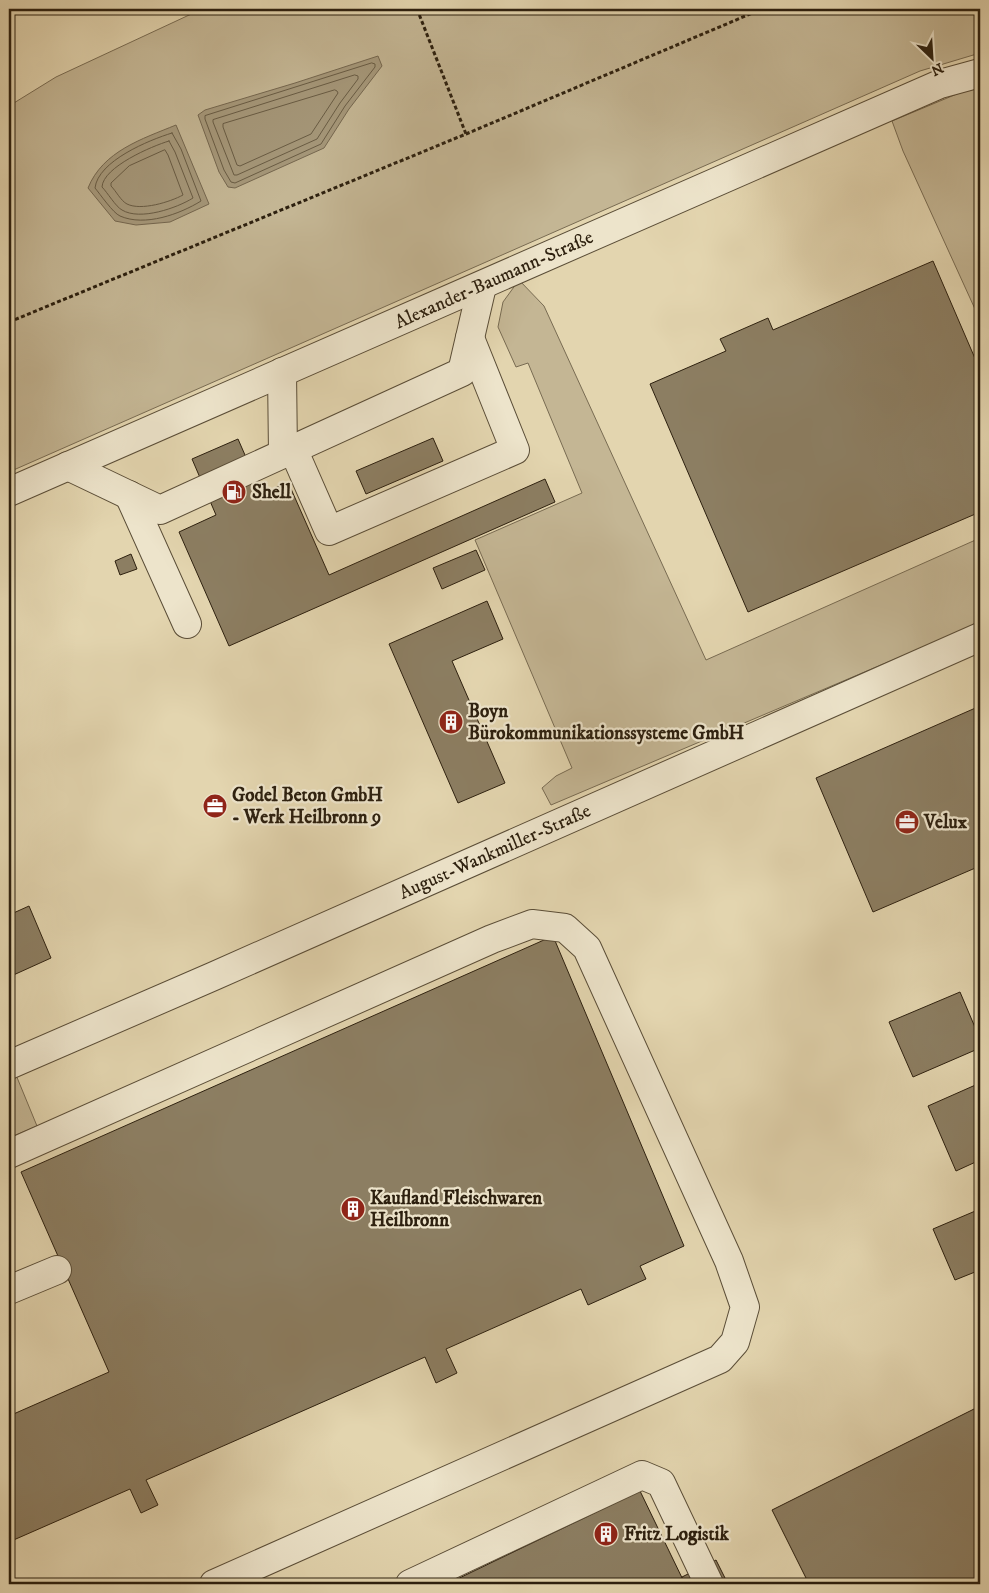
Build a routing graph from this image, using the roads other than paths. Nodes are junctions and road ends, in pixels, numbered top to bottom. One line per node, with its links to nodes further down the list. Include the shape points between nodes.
1 (980, 73): 2 (street, Alexander-Baumann-Straße, via 940,84)
2 (482, 286): 3 (street); 4 (street, Alexander-Baumann-Straße)
3 (470, 338): 5 (street, via 462,372); 5 (street, via 516,450 329,532)
4 (282, 372): 5 (street); 6 (street, Alexander-Baumann-Straße)
5 (288, 452): 8 (street, via 160,510)
6 (68, 466): 7 (street, Alexander-Baumann-Straße); 8 (street)
7 (9, 492)
8 (129, 495): 9 (street)
9 (187, 624)
10 (980, 637): 11 (street, August-Wankmiller-Straße)
11 (9, 1064)
12 (9, 1154): 15 (street, via 532,924 565,928 587,948 591,956 729,1261 745,1307 735,1342 720,1359)
13 (57, 1270): 14 (street)
14 (9, 1290)
15 (214, 1584)
16 (410, 1584): 17 (street, via 642,1475 661,1483)
17 (709, 1584)

